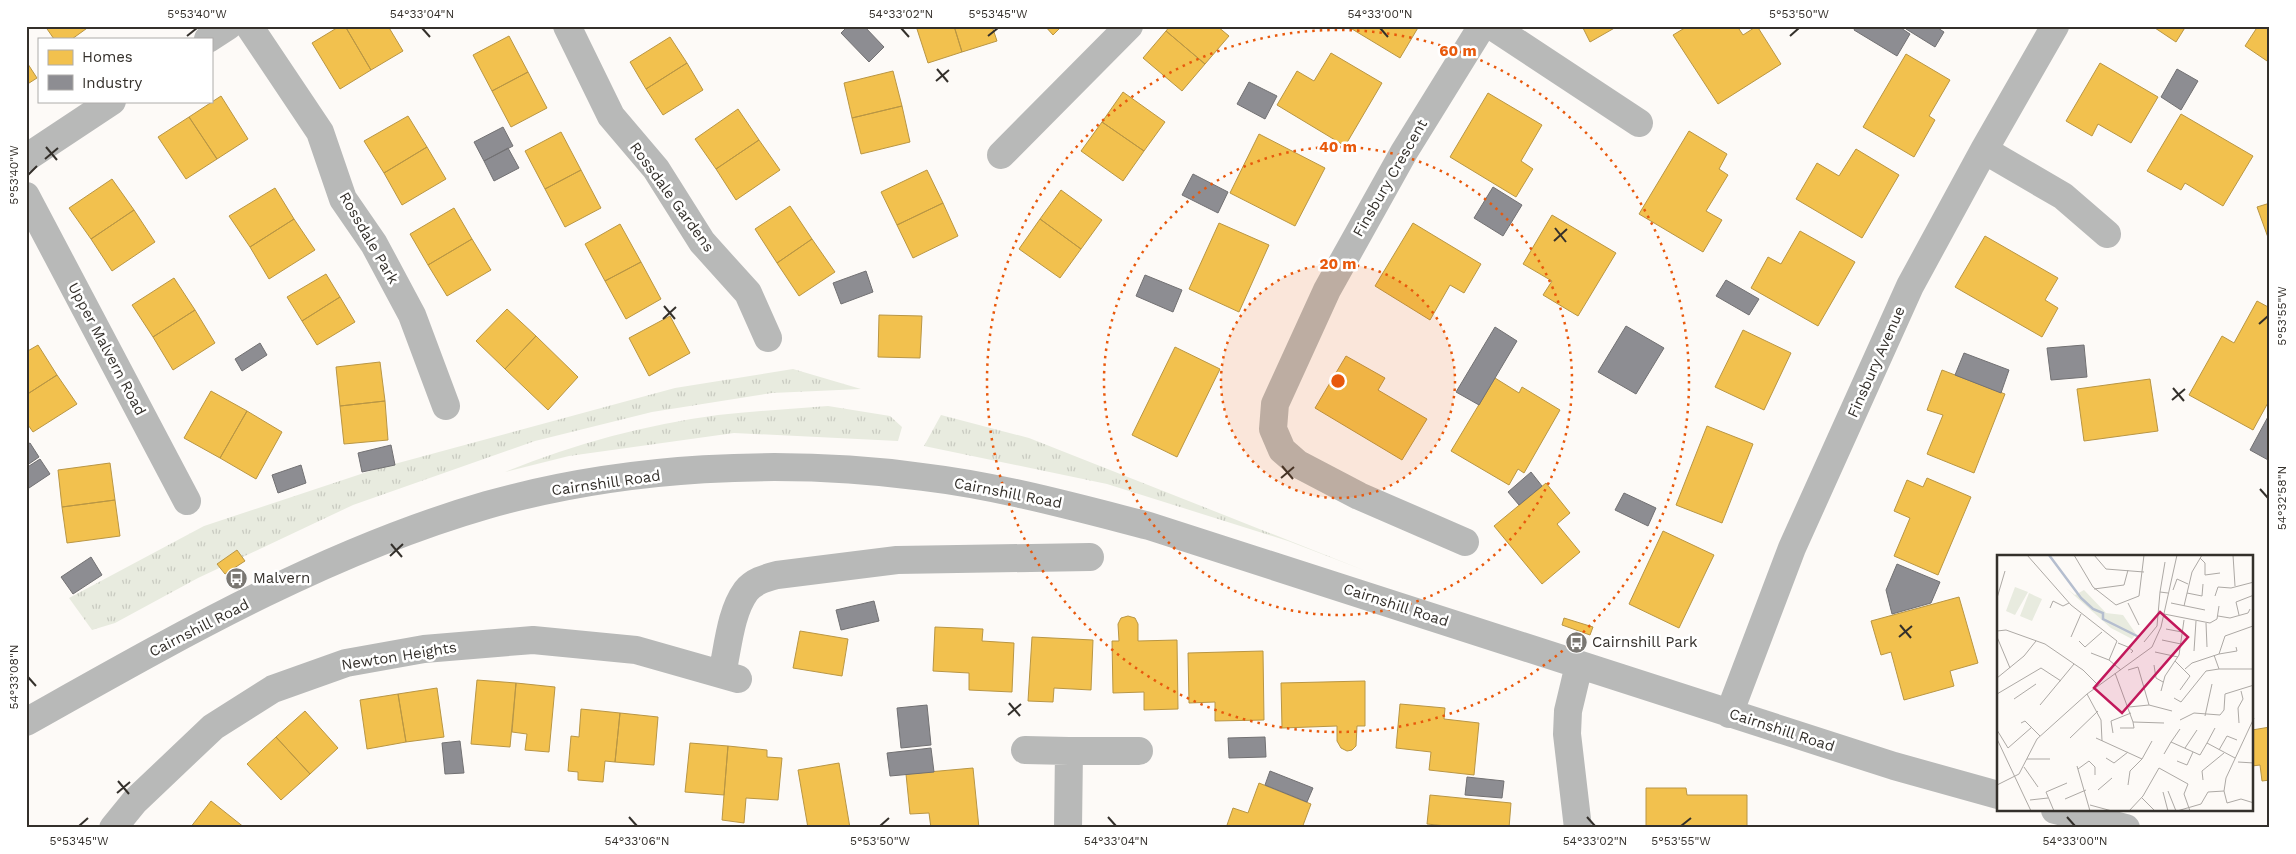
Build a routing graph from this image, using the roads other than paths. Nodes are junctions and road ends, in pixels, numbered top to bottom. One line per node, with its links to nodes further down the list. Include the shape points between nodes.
1 (228, 26): 8 (street)
2 (249, 26): 17 (street, Rossdale Park, via 320,132 343,198 374,244 412,315)
3 (567, 26): 16 (street, Rossdale Gardens, via 611,116 656,169 702,242 748,293)
4 (1129, 26): 12 (street)
5 (1482, 26): 19 (street, Finsbury Crescent, via 1404,152 1326,290 1275,404 1274,429 1282,450 1298,464 1359,496)
6 (1492, 26): 10 (street)
7 (2055, 26): 11 (street, Finsbury Avenue)
8 (210, 38)
9 (110, 102): 13 (street)
10 (1639, 123)
11 (1984, 150): 15 (street, via 2063,196); 22 (street, Finsbury Avenue, via 1910,286 1792,548)
12 (1002, 155)
13 (26, 158)
14 (26, 196): 18 (street, Upper Malvern Road)
15 (2107, 234)
16 (768, 338)
17 (446, 406)
18 (187, 501)
19 (1465, 542)
20 (1090, 557): 29 (street, Newton Heights, via 898,560 761,579 747,589 737,608 730,676 636,650 533,640 424,649 346,663 273,689 213,727 134,801)
21 (1579, 665): 22 (street, Cairnshill Road); 23 (street, Cairnshill Road, via 1216,546 1076,507 988,488 859,470 716,469 621,478 528,494 401,534 235,608); 31 (street, via 1568,711 1567,734)
22 (1729, 714): 27 (street, Cairnshill Road)
23 (26, 722)
24 (1025, 750): 25 (street)
25 (1069, 751): 26 (street); 30 (street)
26 (1139, 751)
27 (1997, 795)
28 (2064, 812): 32 (street)
29 (113, 828)
30 (1068, 828)
31 (1578, 828)
32 (2126, 828)

